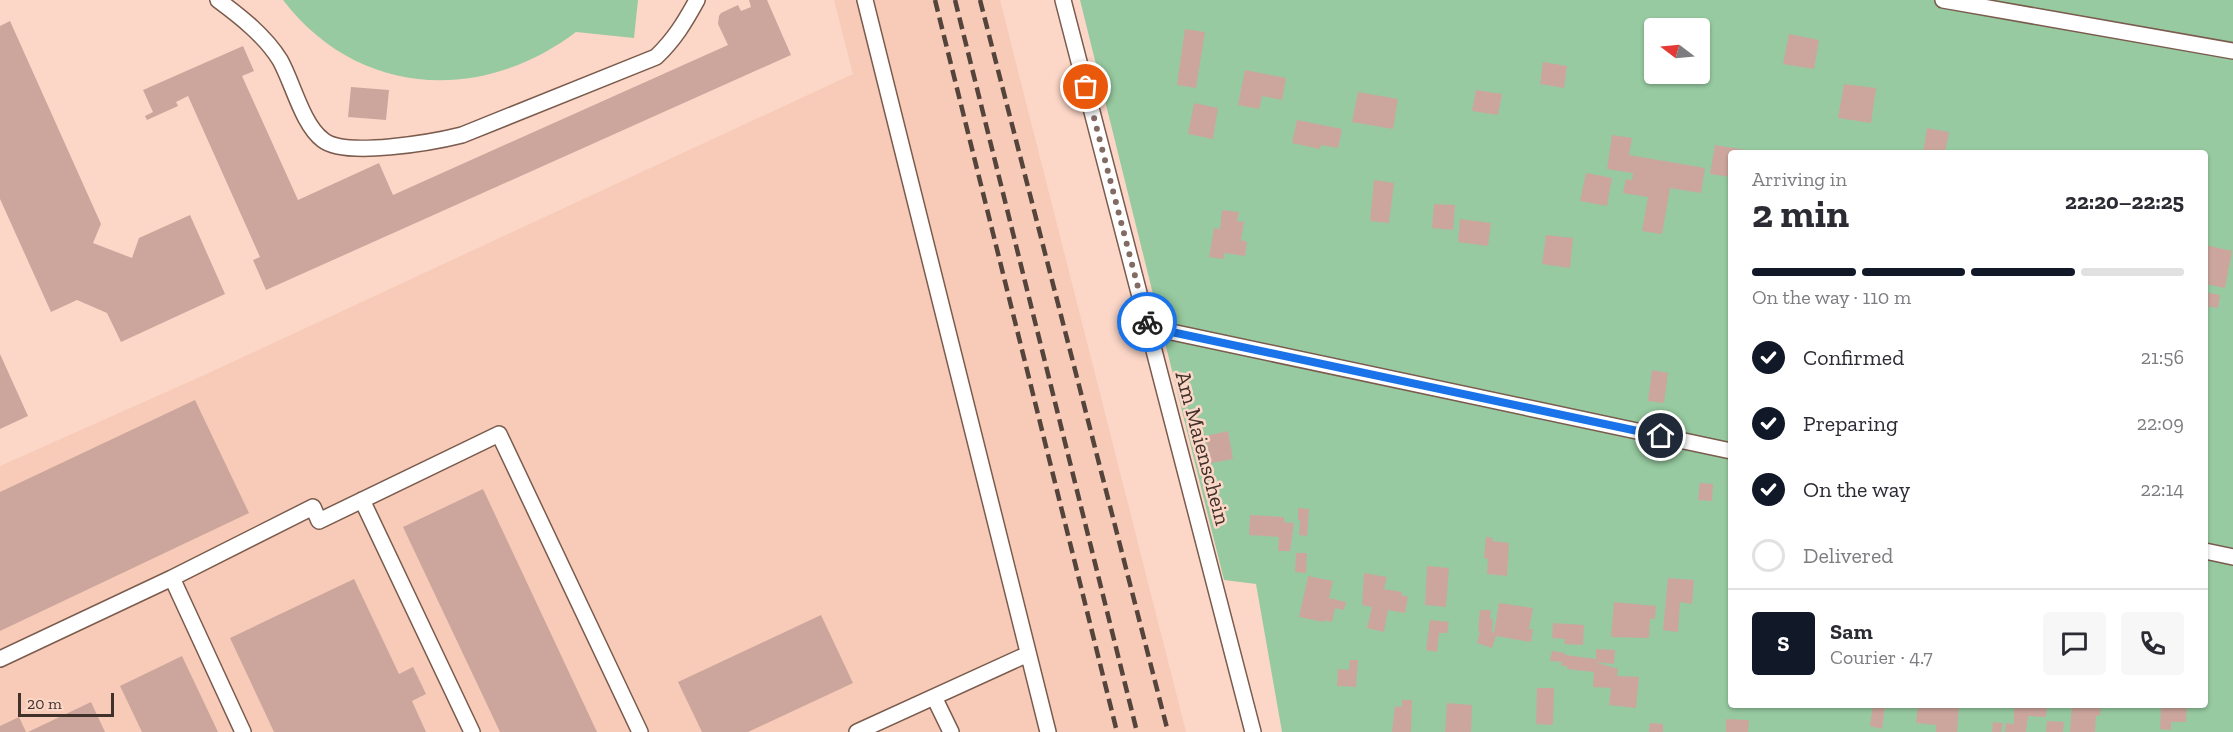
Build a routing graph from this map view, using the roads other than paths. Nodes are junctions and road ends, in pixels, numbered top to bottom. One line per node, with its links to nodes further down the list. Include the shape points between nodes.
1 (218, 0): 2 (lane, via 248,23 279,59 313,130 324,141 346,148 435,142 462,135 656,57 670,44)
2 (697, 0)
3 (865, 0): 13 (lane)
4 (1064, 0): 7 (lane, Am Maienschein)
5 (1943, 0): 6 (lane)
6 (2233, 51)
7 (1148, 327): 8 (lane); 22 (lane, Am Maienschein)
8 (1728, 450)
9 (362, 500): 12 (lane, via 319,520 313,507); 17 (lane); 18 (lane, via 499,434)
10 (2208, 552): 11 (lane)
11 (2233, 557)
12 (172, 578): 14 (lane); 16 (lane)
13 (1028, 654): 15 (lane); 21 (lane)
14 (0, 658)
15 (934, 697): 19 (lane); 20 (lane)
16 (243, 732)
17 (472, 732)
18 (640, 732)
19 (857, 732)
20 (951, 732)
21 (1048, 732)
22 (1253, 732)

